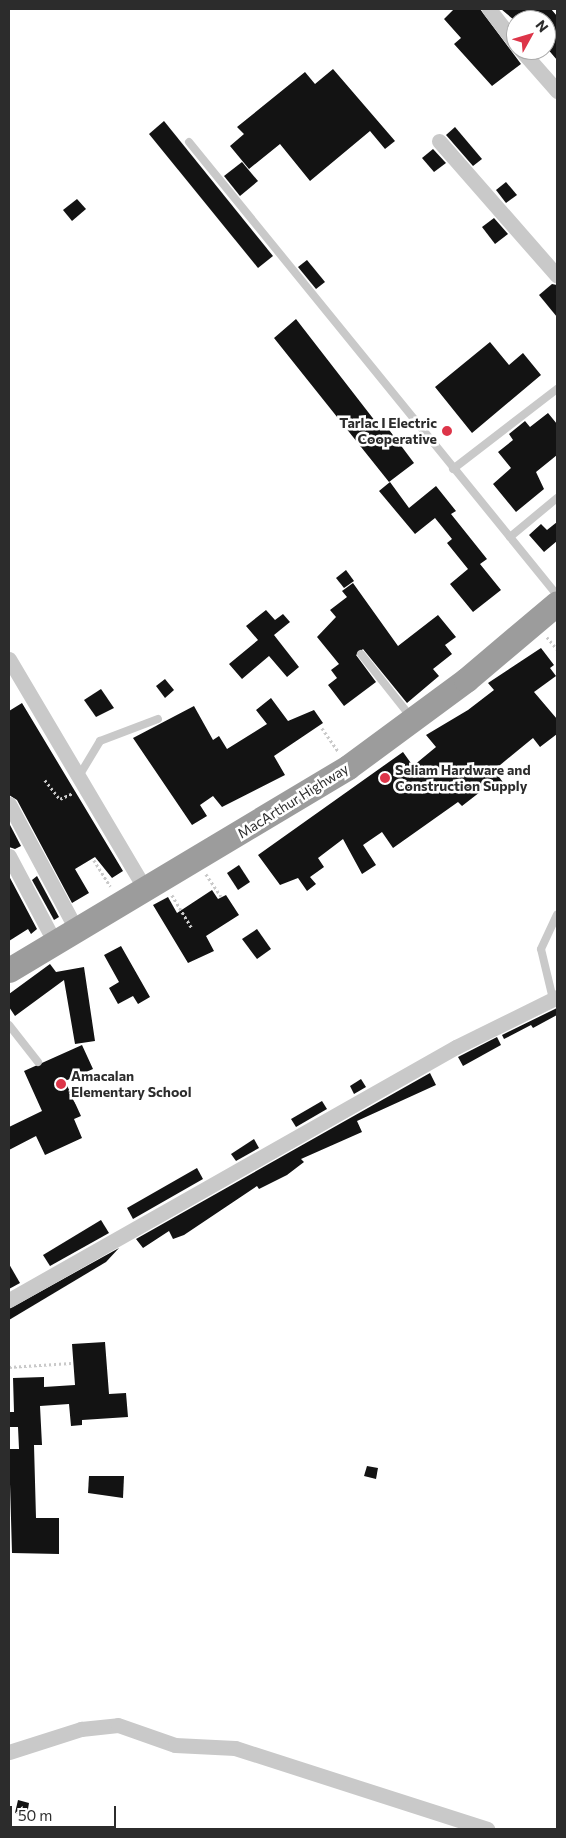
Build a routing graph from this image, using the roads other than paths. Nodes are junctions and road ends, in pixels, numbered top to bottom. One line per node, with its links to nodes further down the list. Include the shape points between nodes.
1 (490, 9): 2 (street)
2 (506, 31)
3 (530, 60): 4 (street)
4 (557, 91)
5 (439, 141): 7 (street)
6 (189, 142): 9 (lane)
7 (557, 276)
8 (557, 389): 9 (lane)
9 (453, 469): 11 (lane)
10 (557, 498): 11 (lane)
11 (510, 537): 12 (lane)
12 (557, 595)
13 (557, 603): 17 (highway, MacArthur Highway)
14 (361, 654): 17 (lane)
15 (9, 659): 18 (street)
16 (158, 720): 18 (lane, via 100,740)
17 (414, 720): 21 (highway, MacArthur Highway, via 348,767)
18 (82, 781): 21 (street)
19 (9, 804): 23 (street)
20 (9, 856): 24 (street)
21 (155, 886): 23 (highway, MacArthur Highway)
22 (557, 915): 26 (lane, via 541,948)
23 (77, 931): 24 (highway, MacArthur Highway)
24 (55, 943): 25 (highway, MacArthur Highway)
25 (9, 970)
26 (555, 998): 29 (street, via 456,1047)
27 (9, 1025): 28 (lane)
28 (38, 1062)
29 (9, 1300)
30 (9, 1752): 31 (street, via 81,1730 118,1725 176,1745 235,1748)
31 (487, 1829)

